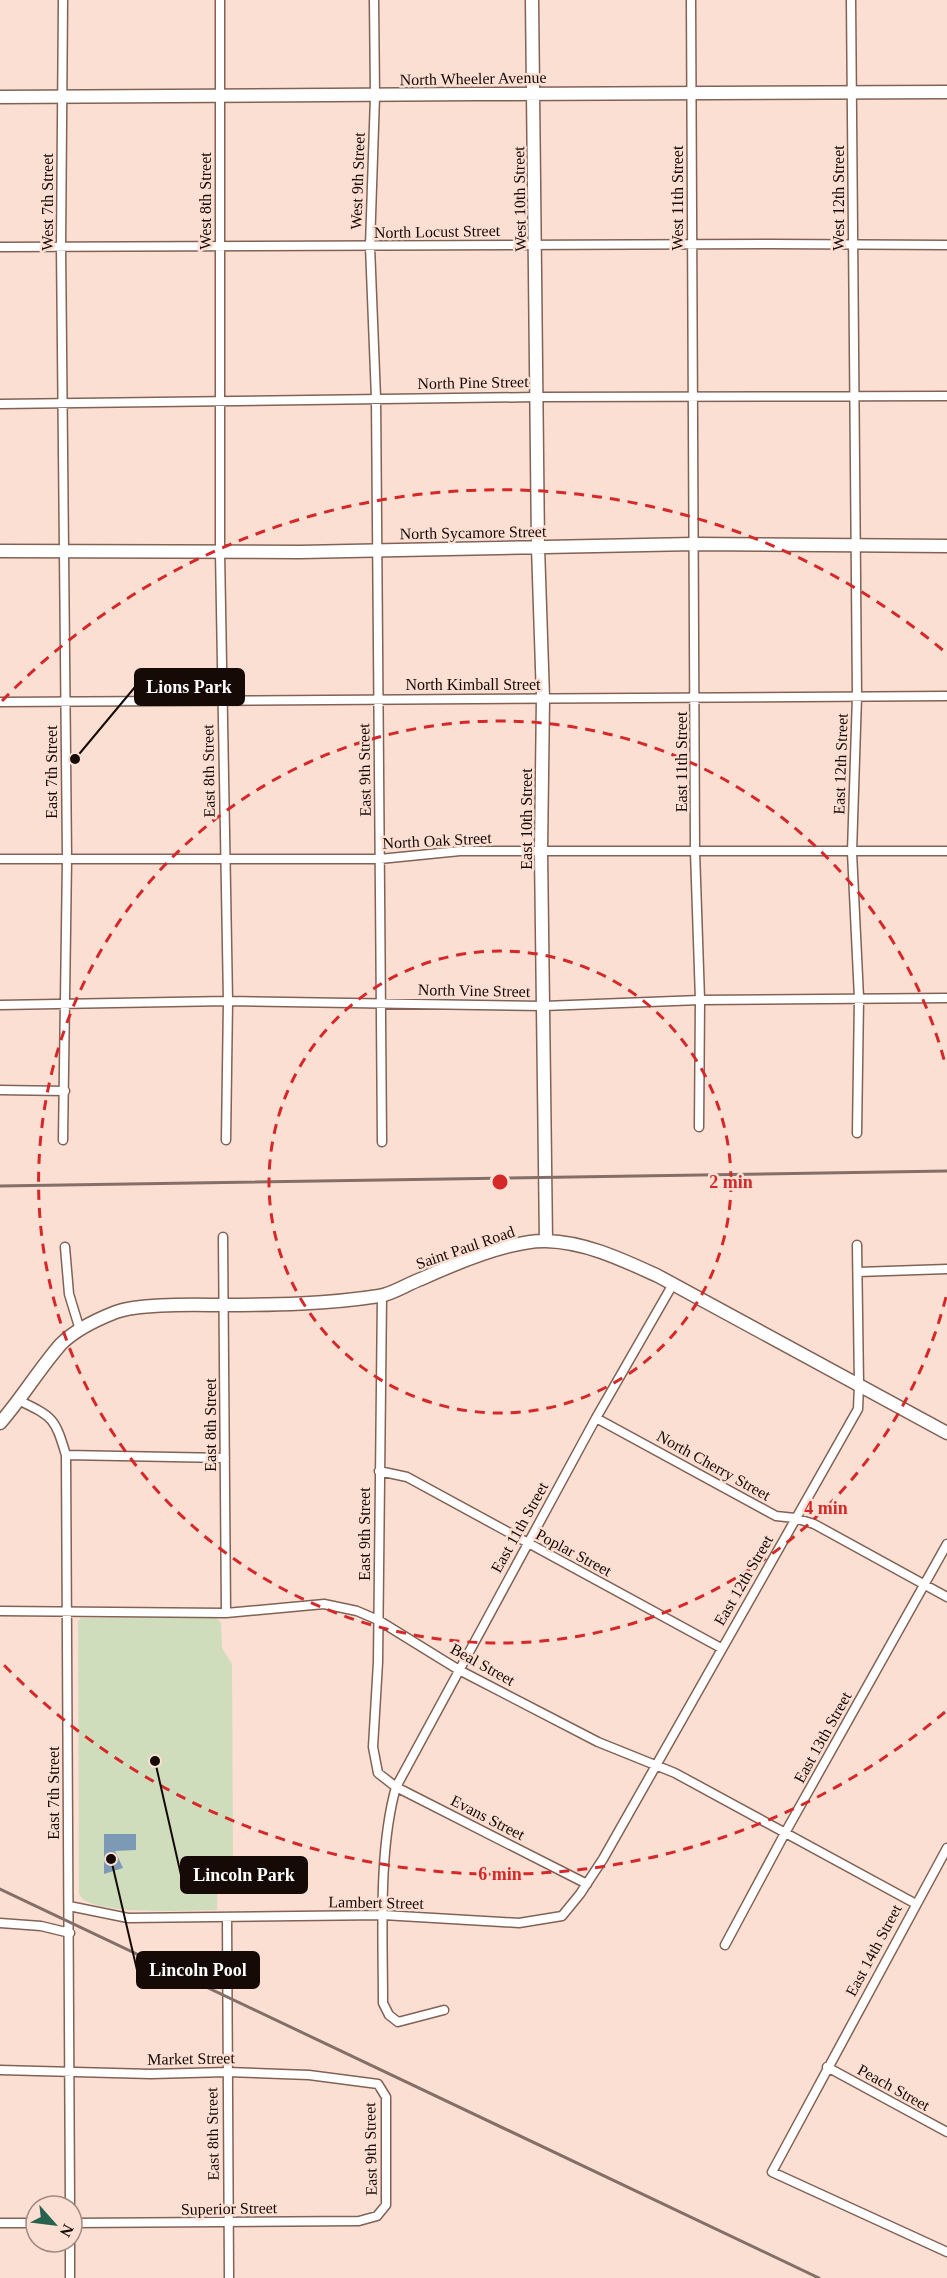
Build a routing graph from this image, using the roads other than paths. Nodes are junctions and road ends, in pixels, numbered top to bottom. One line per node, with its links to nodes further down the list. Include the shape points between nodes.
1 (63, 0): 12 (street, West 7th Street)
2 (220, 0): 14 (street, West 8th Street)
3 (374, 0): 11 (street, West 9th Street)
4 (532, 0): 10 (street, West 10th Street)
5 (691, 0): 7 (street, West 11th Street)
6 (851, 0): 8 (street, West 12th Street)
7 (692, 92): 8 (street, North Wheeler Avenue); 10 (street, North Wheeler Avenue); 15 (street, West 11th Street)
8 (852, 92): 9 (street, North Wheeler Avenue); 16 (street, West 12th Street)
9 (947, 92)
10 (534, 94): 11 (street, North Wheeler Avenue); 17 (street, West 10th Street)
11 (375, 96): 14 (street, North Wheeler Avenue); 20 (street, West 9th Street)
12 (63, 97): 13 (street, North Wheeler Avenue); 14 (street, North Wheeler Avenue); 19 (street, West 7th Street)
13 (0, 98)
14 (220, 98): 22 (street, West 8th Street)
15 (693, 244): 16 (street, North Locust Street); 17 (street, North Locust Street); 23 (street, West 11th Street)
16 (853, 244): 18 (street, North Locust Street); 24 (street, West 12th Street)
17 (537, 245): 20 (street, North Locust Street); 26 (street, West 10th Street)
18 (947, 245)
19 (61, 246): 21 (street, North Locust Street); 22 (street, North Locust Street); 30 (street, West 7th Street)
20 (370, 246): 22 (street, North Locust Street); 27 (street, West 9th Street)
21 (0, 247)
22 (220, 247): 28 (street, West 8th Street)
23 (693, 396): 24 (street, North Pine Street); 26 (street, North Pine Street); 31 (street, East 11th Street)
24 (854, 396): 25 (street, North Pine Street); 32 (street, East 12th Street)
25 (947, 396)
26 (537, 397): 27 (street, North Pine Street); 34 (street, East 10th Street)
27 (376, 399): 28 (street, North Pine Street); 35 (street, East 9th Street)
28 (220, 402): 30 (street, North Pine Street); 38 (street, East 8th Street)
29 (0, 404): 30 (street, North Pine Street)
30 (63, 404): 37 (street, East 7th Street)
31 (694, 544): 32 (street, North Sycamore Street); 34 (street, North Sycamore Street); 41 (street, East 11th Street)
32 (855, 545): 33 (street, North Sycamore Street); 39 (street, East 12th Street)
33 (947, 546)
34 (538, 547): 35 (street, North Sycamore Street); 42 (street, East 10th Street)
35 (377, 550): 38 (street, North Sycamore Street); 43 (street, East 9th Street)
36 (0, 551): 37 (street, North Sycamore Street)
37 (65, 551): 38 (street, North Sycamore Street); 45 (street, East 7th Street)
38 (220, 552): 44 (street, East 8th Street)
39 (857, 696): 40 (street, North Kimball Street); 41 (street, North Kimball Street); 50 (street, East 12th Street)
40 (947, 696)
41 (696, 697): 42 (street, North Kimball Street); 48 (street, East 11th Street)
42 (543, 698): 43 (street, North Kimball Street); 47 (street, East 10th Street)
43 (378, 699): 44 (street, North Kimball Street); 54 (street, East 9th Street)
44 (222, 700): 45 (street, North Kimball Street); 53 (street, East 8th Street)
45 (66, 701): 46 (street, North Kimball Street); 52 (street, East 7th Street)
46 (0, 702)
47 (541, 851): 48 (street, North Oak Street); 54 (street, North Oak Street, via 460,852); 62 (street, East 10th Street)
48 (695, 851): 50 (street, North Oak Street); 57 (street, East 11th Street)
49 (947, 851): 50 (street, North Oak Street)
50 (852, 852): 56 (street, East 12th Street)
51 (0, 859): 52 (street, North Oak Street)
52 (67, 859): 53 (street, North Oak Street); 60 (street, East 7th Street)
53 (225, 859): 54 (street, North Oak Street); 58 (street, East 8th Street)
54 (380, 859): 59 (street, East 9th Street)
55 (947, 998): 56 (street, North Vine Street)
56 (859, 999): 57 (street, North Vine Street); 66 (street, East 12th Street)
57 (700, 1000): 62 (street, North Vine Street); 65 (street, East 11th Street)
58 (228, 1001): 59 (street, North Vine Street); 60 (street, North Vine Street); 68 (street, East 8th Street)
59 (381, 1003): 62 (street, North Vine Street); 69 (street, East 9th Street)
60 (66, 1004): 61 (street, North Vine Street); 64 (street, East 7th Street)
61 (0, 1005)
62 (544, 1006): 71 (street, East 10th Street)
63 (0, 1090): 64 (street)
64 (65, 1091): 67 (street, East 7th Street)
65 (699, 1128)
66 (857, 1132)
67 (63, 1140)
68 (226, 1140)
69 (382, 1142)
70 (223, 1237): 78 (street, East 8th Street)
71 (546, 1241): 76 (street, Saint Paul Road, via 613,1255); 77 (street, Saint Paul Road, via 500,1250)
72 (857, 1245): 75 (street, East 12th Street)
73 (65, 1247): 79 (street, via 69,1294)
74 (947, 1269): 75 (street)
75 (858, 1272): 80 (street, East 12th Street)
76 (673, 1284): 80 (street, Saint Paul Road); 82 (street, East 11th Street)
77 (382, 1295): 78 (street, Saint Paul Road, via 310,1305); 87 (street, East 9th Street)
78 (225, 1305): 79 (street, Saint Paul Road, via 118,1311); 86 (street, East 8th Street)
79 (80, 1330): 81 (street, Saint Paul Road, via 63,1343)
80 (859, 1385): 84 (street, Saint Paul Road); 88 (street, East 12th Street, via 858,1408)
81 (20, 1401): 83 (street, Saint Paul Road); 85 (street, East 7th Street, via 51,1418)
82 (596, 1418): 88 (street, North Cherry Street, via 776,1516); 89 (street, East 11th Street)
83 (0, 1423)
84 (947, 1433)
85 (66, 1455): 86 (street); 94 (street, East 7th Street)
86 (225, 1458): 95 (street, East 8th Street)
87 (379, 1471): 89 (street, Poplar Street, via 407,1477); 96 (street, East 9th Street)
88 (795, 1518): 91 (street, North Cherry Street, via 814,1524); 97 (street, East 12th Street)
89 (528, 1543): 97 (street, Poplar Street); 98 (street, East 11th Street)
90 (947, 1544): 91 (street, East 13th Street)
91 (924, 1585): 92 (street, North Cherry Street); 102 (street, East 13th Street)
92 (947, 1597)
93 (0, 1611): 94 (street, Beal Street)
94 (68, 1611): 95 (street, Beal Street); 106 (street, East 7th Street)
95 (226, 1612): 96 (street, Beal Street, via 324,1604)
96 (378, 1620): 98 (street, Beal Street); 100 (street, East 9th Street, via 373,1747)
97 (721, 1648): 99 (street, East 12th Street)
98 (459, 1670): 99 (street, Beal Street, via 598,1742); 101 (street, East 11th Street)
99 (654, 1766): 102 (street, Beal Street, via 675,1773); 104 (street, East 12th Street)
100 (378, 1773): 101 (street, Evans Street)
101 (396, 1787): 104 (street, Evans Street); 108 (street, via 387,1833)
102 (785, 1833): 105 (street, Beal Street); 112 (street, East 13th Street)
103 (947, 1848): 105 (street, East 14th Street)
104 (587, 1884): 107 (street, East 12th Street)
105 (916, 1904): 114 (street, East 14th Street)
106 (69, 1906): 109 (street, Lambert Street, via 128,1918); 111 (street, East 7th Street)
107 (570, 1906): 108 (street, Lambert Street, via 562,1916 519,1923)
108 (383, 1915): 109 (street, Lambert Street); 113 (street, via 383,2003 389,2015 398,2022)
109 (227, 1917): 117 (street, East 8th Street)
110 (0, 1923): 111 (street)
111 (70, 1933): 116 (street, East 7th Street)
112 (725, 1945)
113 (444, 2010)
114 (827, 2067): 119 (street, Peach Street); 126 (street, East 14th Street, via 772,2172)
115 (0, 2070): 116 (street, Market Street)
116 (69, 2072): 117 (street, Market Street); 120 (street, East 7th Street)
117 (226, 2072): 118 (street, Market Street, via 309,2074 378,2084); 125 (street, East 8th Street)
118 (380, 2088): 121 (street, East 9th Street, via 386,2097 386,2205)
119 (947, 2132)
120 (70, 2194)
121 (382, 2210): 125 (street, Superior Street, via 377,2216 359,2221)
122 (0, 2223): 123 (street)
123 (24, 2223)
124 (84, 2223): 125 (street, Superior Street)
125 (229, 2223): 129 (street, East 8th Street)
126 (947, 2252)
127 (70, 2254): 128 (street)
128 (70, 2278)
129 (228, 2278)

